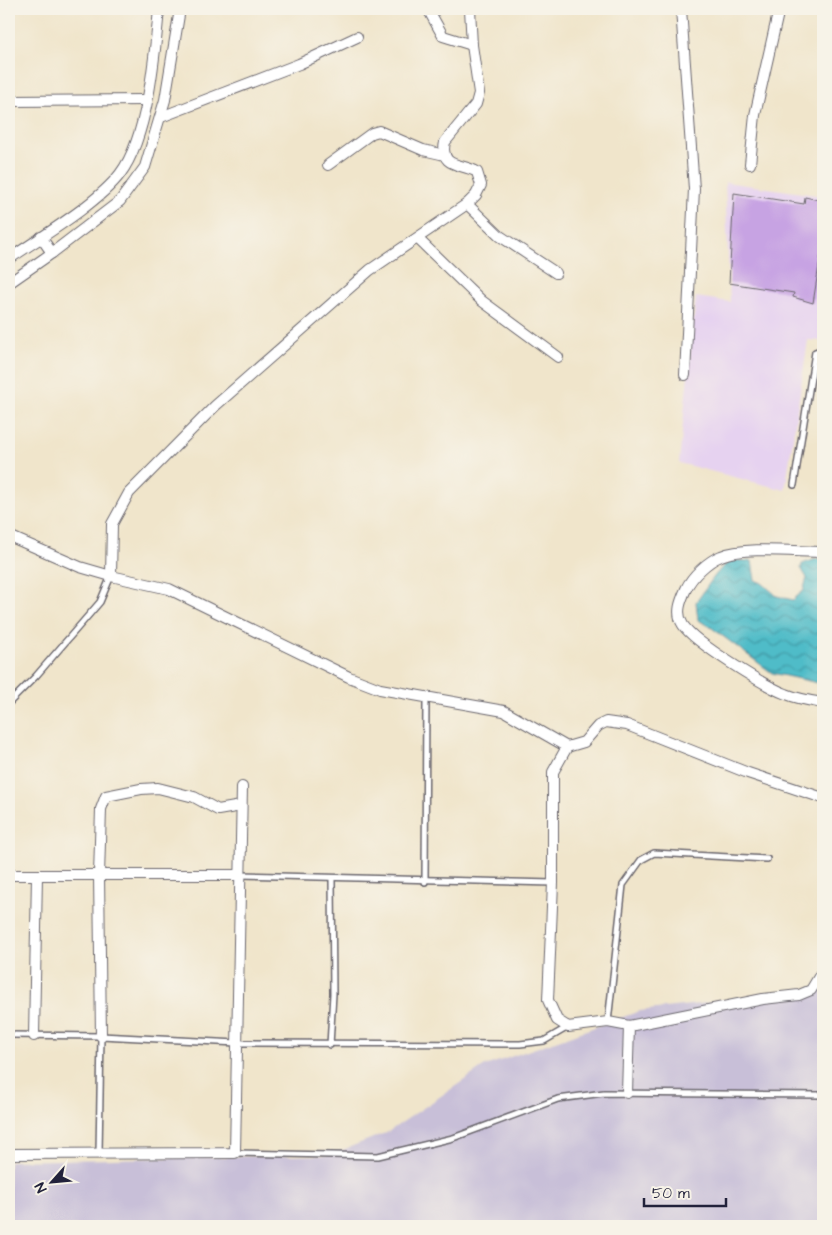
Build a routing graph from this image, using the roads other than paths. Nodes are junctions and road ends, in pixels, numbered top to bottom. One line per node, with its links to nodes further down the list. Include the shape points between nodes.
1 (159, 9): 9 (street)
2 (180, 9): 11 (street)
3 (428, 9): 8 (street, via 443,36)
4 (470, 9): 8 (street)
5 (681, 9): 24 (street, via 694,189)
6 (779, 9): 13 (street, via 755,116)
7 (357, 37): 11 (street, via 299,64)
8 (472, 45): 12 (street, via 479,92 476,104 445,142)
9 (147, 100): 10 (street); 16 (street, via 134,146 121,173 104,192)
10 (9, 102)
11 (161, 117): 18 (street, via 145,167 120,201)
12 (445, 155): 14 (street, via 423,150 379,131); 15 (street, via 453,165 472,169 480,179 479,190)
13 (750, 164)
14 (328, 165)
15 (467, 204): 17 (street); 20 (street, via 500,236)
16 (41, 237): 18 (street); 19 (street)
17 (418, 239): 23 (street, via 482,301); 28 (street, via 370,270 215,406 129,494 112,524)
18 (52, 253): 21 (street)
19 (9, 259)
20 (556, 273)
21 (9, 283)
22 (823, 349): 25 (lane, via 815,352)
23 (558, 357)
24 (685, 375)
25 (794, 485)
26 (9, 536): 28 (street)
27 (823, 552): 31 (street, via 738,552 722,555 708,563 689,584 679,606 682,624 699,640 761,682 788,695)
28 (111, 576): 29 (street, via 169,589 350,677 380,689); 30 (lane, via 100,602)
29 (426, 698): 32 (street, via 504,710); 42 (lane)
30 (9, 703)
31 (823, 703)
32 (567, 747): 34 (street, via 584,742 606,722 627,726); 43 (street, via 554,772)
33 (242, 787): 35 (street)
34 (823, 798)
35 (241, 806): 39 (street); 40 (street, via 218,810 194,797 158,788 141,788 106,796 101,809)
36 (767, 859): 45 (lane, via 654,853 641,860 623,886)
37 (9, 875): 38 (street)
38 (38, 875): 40 (street); 49 (street)
39 (240, 875): 40 (street); 41 (lane); 51 (street)
40 (98, 876): 50 (street)
41 (332, 879): 42 (lane); 52 (lane)
42 (425, 882): 43 (lane)
43 (553, 883): 47 (street, via 548,1000 557,1020)
44 (823, 970): 46 (street, via 811,990 799,995 763,999)
45 (608, 1022): 46 (street); 47 (street)
46 (629, 1026): 53 (street)
47 (568, 1027): 52 (lane, via 544,1041 520,1044)
48 (9, 1036): 49 (lane)
49 (34, 1036): 50 (lane)
50 (101, 1036): 51 (lane); 57 (lane)
51 (237, 1043): 52 (lane); 55 (street)
52 (330, 1044)
53 (627, 1093): 54 (lane); 55 (lane, via 604,1092 558,1099 453,1138 378,1156)
54 (823, 1095)
55 (235, 1153): 57 (street)
56 (9, 1154): 57 (street)
57 (99, 1155)

